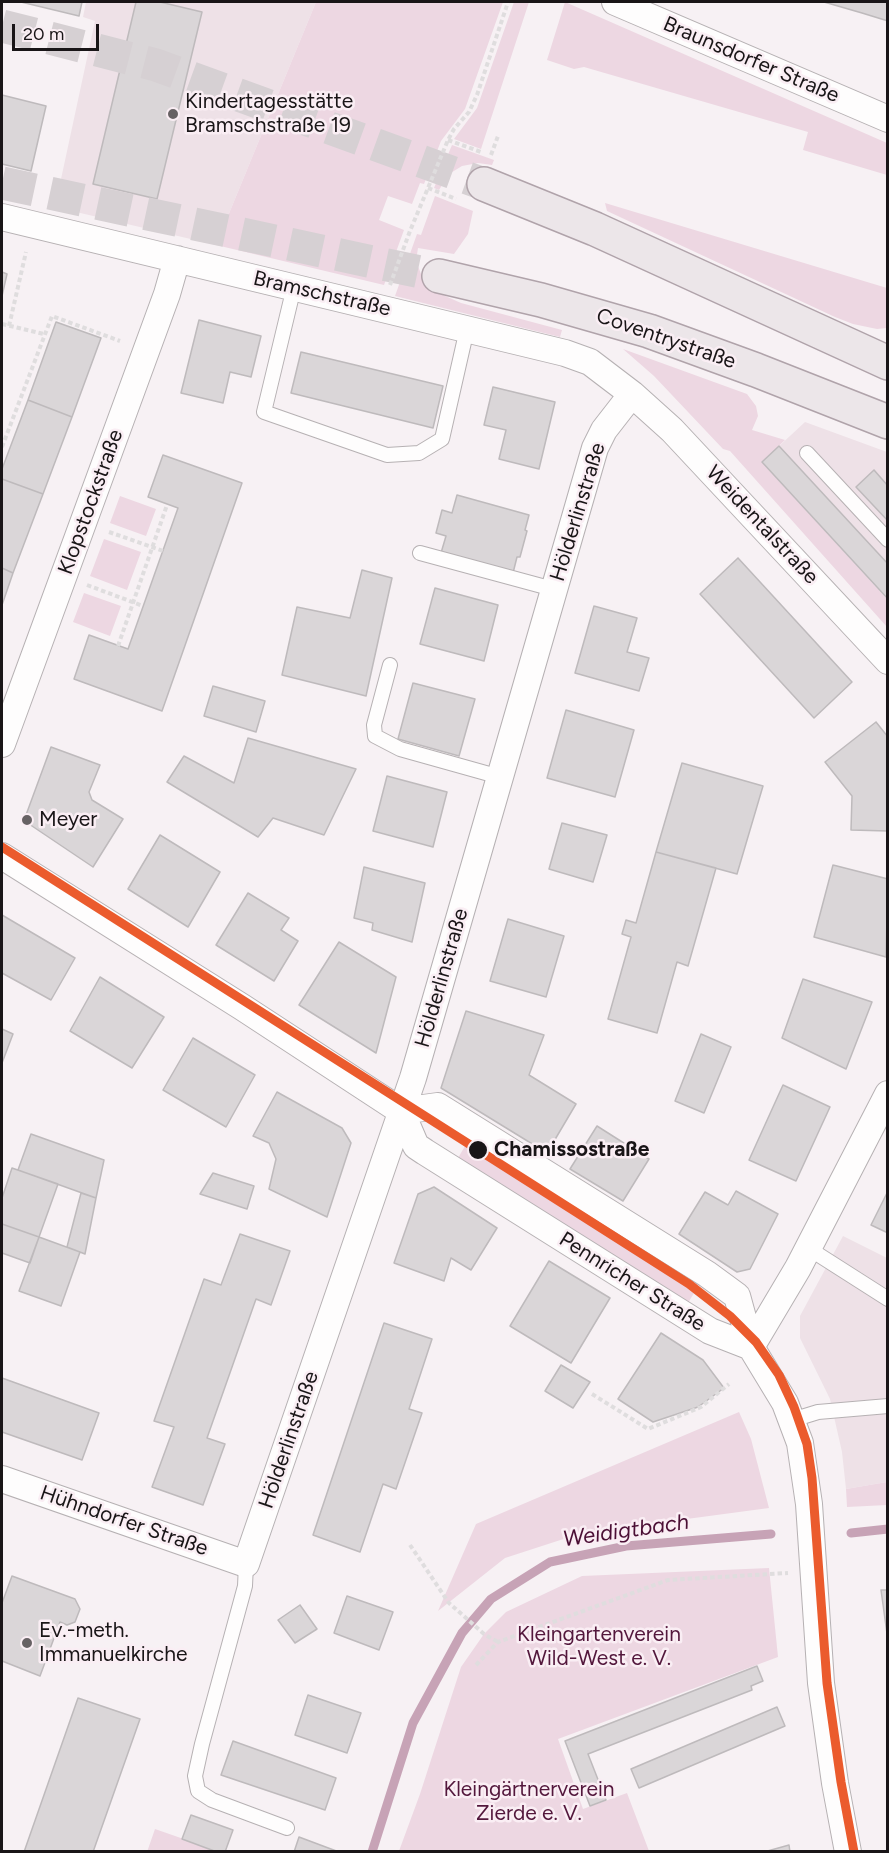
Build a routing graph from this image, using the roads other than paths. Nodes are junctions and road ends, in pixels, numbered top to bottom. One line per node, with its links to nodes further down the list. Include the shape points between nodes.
1 (615, 2): 2 (street, Braunsdorfer Straße)
2 (888, 119)
3 (484, 184): 9 (main road, via 595,229)
4 (2, 217): 5 (street, Bramschstraße)
5 (177, 259): 7 (street, Bramschstraße); 18 (street, Klopstockstraße)
6 (439, 276): 11 (main road, Coventrystraße, via 649,331)
7 (294, 287): 8 (street, Bramschstraße); 8 (lane, via 264,412 387,455 419,453 442,439)
8 (467, 329): 10 (street, Bramschstraße, via 565,353 590,363)
9 (888, 363)
10 (632, 394): 15 (street, Hölderlinstraße, via 594,448); 16 (street, Weidentalstraße, via 730,490)
11 (888, 422)
12 (807, 453): 13 (lane)
13 (888, 540)
14 (420, 553): 15 (lane)
15 (553, 589): 19 (street, Hölderlinstraße)
16 (888, 661)
17 (390, 665): 19 (lane, via 374,724 375,736 400,749)
18 (2, 744)
19 (500, 777): 22 (street, Hölderlinstraße)
20 (2, 856): 22 (street)
21 (888, 1094): 23 (street)
22 (401, 1111): 25 (street, Pennricher Straße, via 416,1146 710,1331); 25 (street, via 438,1106 707,1274 738,1296); 29 (street, Hölderlinstraße)
23 (808, 1248): 24 (lane); 25 (street)
24 (888, 1299)
25 (751, 1347): 27 (street)
26 (888, 1406): 27 (lane, via 818,1412)
27 (792, 1420): 31 (street, via 806,1475 821,1683)
28 (2, 1479): 29 (street, Hühndorfer Straße)
29 (246, 1564): 30 (lane, via 245,1586 195,1776 198,1791 212,1800)
30 (287, 1828)
31 (848, 1851)

